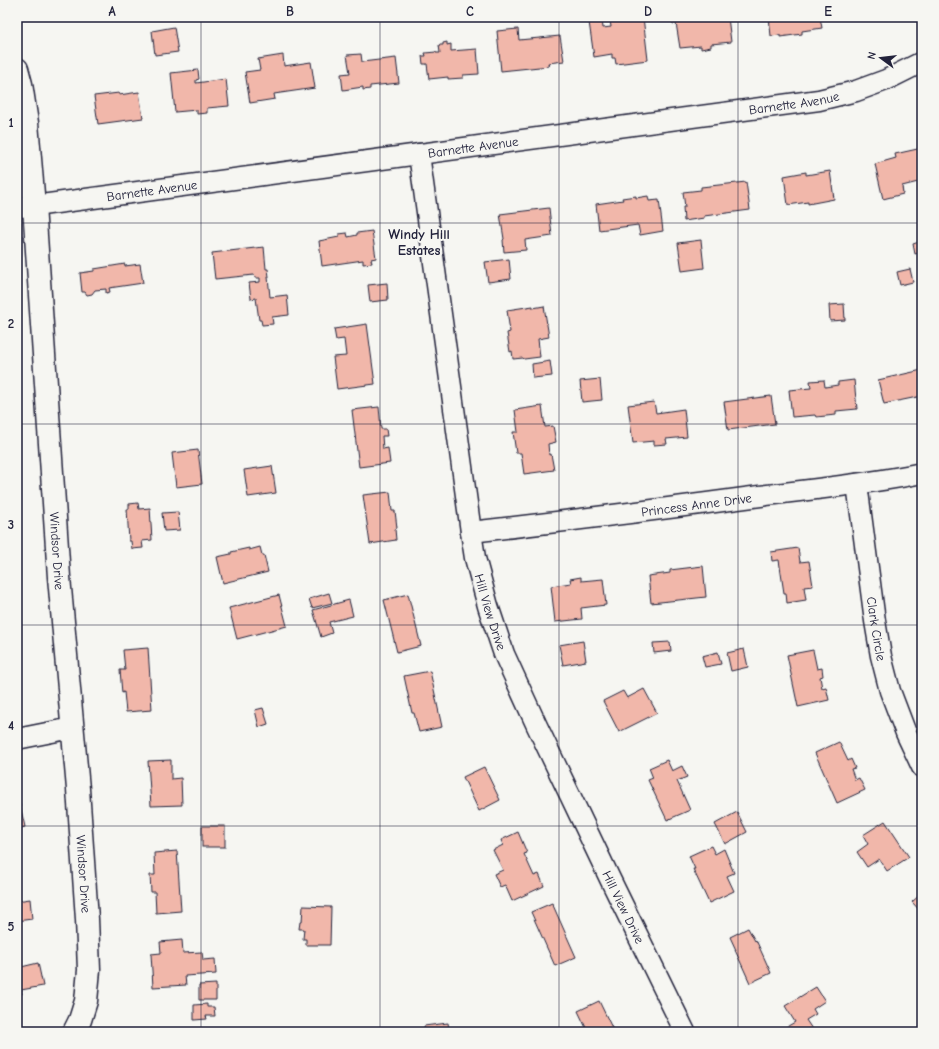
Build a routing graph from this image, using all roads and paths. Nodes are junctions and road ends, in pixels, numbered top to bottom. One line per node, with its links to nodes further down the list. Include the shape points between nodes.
1 (922, 62): 3 (street, Barnette Avenue, via 886,80 819,100)
2 (17, 69): 4 (street, Windsor Drive, via 27,123)
3 (419, 154): 4 (street, Barnette Avenue); 7 (street, Hill View Drive)
4 (26, 207): 8 (street, Windsor Drive)
5 (922, 473): 6 (street, Princess Anne Drive)
6 (857, 484): 7 (street, Princess Anne Drive); 10 (street, Clark Circle, via 881,656 890,691)
7 (471, 532): 12 (street, Hill View Drive, via 475,558 504,654 610,881)
8 (72, 728): 9 (street); 11 (street, Windsor Drive, via 87,911 89,970 86,1001)
9 (17, 739)
10 (922, 767)
11 (74, 1032)
12 (685, 1032)

